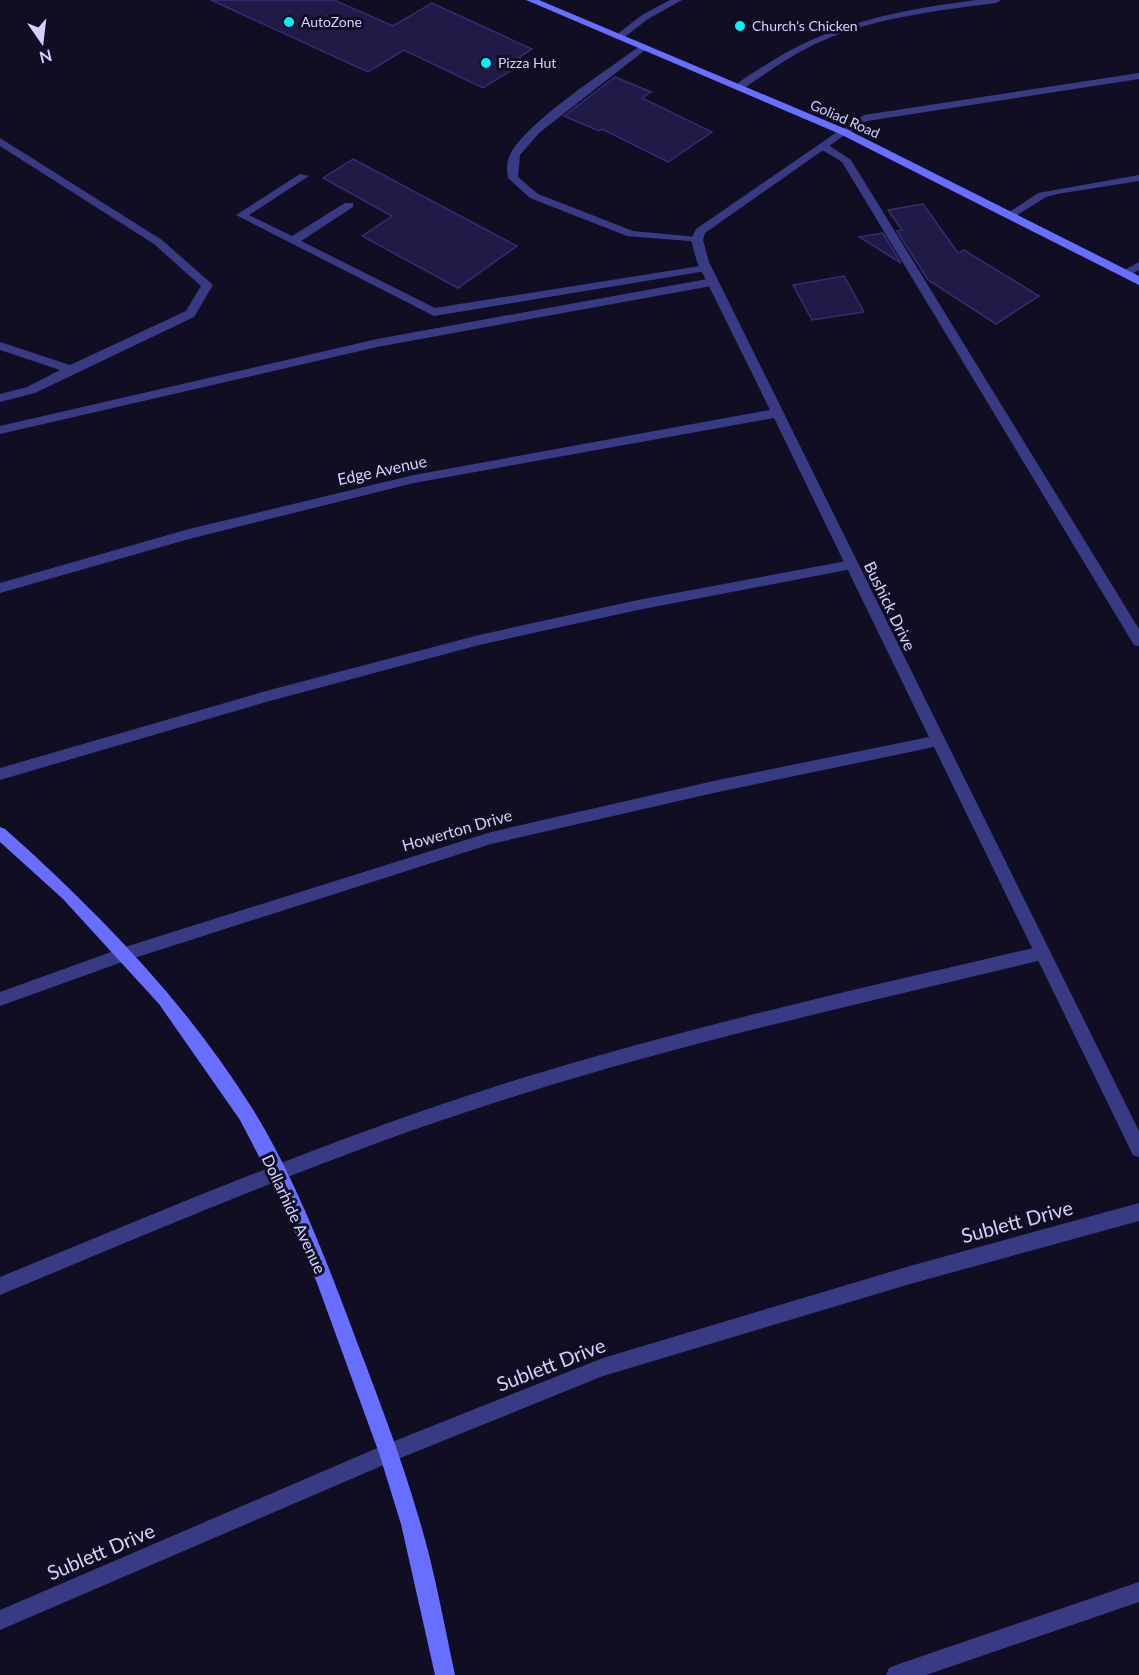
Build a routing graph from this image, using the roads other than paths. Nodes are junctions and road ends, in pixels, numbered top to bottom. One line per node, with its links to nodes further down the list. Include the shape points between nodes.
1 (531, 0): 4 (main road, Goliad Road)
2 (677, 0): 4 (street)
3 (996, 0): 7 (street, via 921,10 834,32 808,43)
4 (619, 37): 5 (main road, Goliad Road)
5 (644, 47): 7 (main road, Goliad Road); 15 (street, via 532,133 515,153 513,178 534,196 631,234)
6 (1139, 76): 8 (street, via 864,118)
7 (739, 87): 8 (main road, Goliad Road)
8 (843, 132): 10 (street); 14 (main road, Goliad Road)
9 (0, 141): 23 (street, via 158,243 207,285 190,314)
10 (823, 146): 15 (street, via 707,225); 29 (street, via 846,160)
11 (304, 176): 16 (street, via 241,214)
12 (1139, 178): 14 (street, via 1056,190)
13 (350, 205): 16 (street)
14 (1010, 215): 19 (main road, Goliad Road)
15 (697, 240): 18 (street, Bushick Drive)
16 (293, 241): 18 (street, via 434,312)
17 (1139, 265): 19 (street)
18 (706, 268): 21 (street, Bushick Drive)
19 (1125, 274): 20 (main road, Goliad Road)
20 (1139, 281)
21 (713, 282): 25 (street, Bushick Drive); 26 (street, via 377,343)
22 (0, 346): 23 (street)
23 (72, 369): 24 (street, via 32,390)
24 (0, 398)
25 (778, 413): 27 (street, Bushick Drive); 28 (street, Edge Avenue, via 381,486 189,534)
26 (0, 430)
27 (852, 565): 30 (street, Bushick Drive); 31 (street, via 683,596 428,652 293,687)
28 (0, 588)
29 (1139, 641)
30 (937, 741): 33 (street, Bushick Drive); 34 (street, Howerton Drive, via 492,838)
31 (0, 774)
32 (0, 832): 34 (main road, Dollarhide Avenue, via 68,894)
33 (1042, 953): 36 (street, Bushick Drive); 37 (street, via 731,1028 520,1087)
34 (125, 954): 35 (street, Howerton Drive); 37 (main road, Dollarhide Avenue, via 165,999 246,1114)
35 (0, 999)
36 (1139, 1149)
37 (277, 1172): 39 (street); 40 (main road, Dollarhide Avenue, via 325,1281)
38 (1139, 1212): 40 (street, Sublett Drive, via 910,1275 603,1367)
39 (0, 1286)
40 (389, 1453): 42 (street, Sublett Drive); 43 (main road, Dollarhide Avenue, via 411,1524)
41 (1139, 1592): 44 (street)
42 (0, 1620)
43 (445, 1675)
44 (896, 1675)

